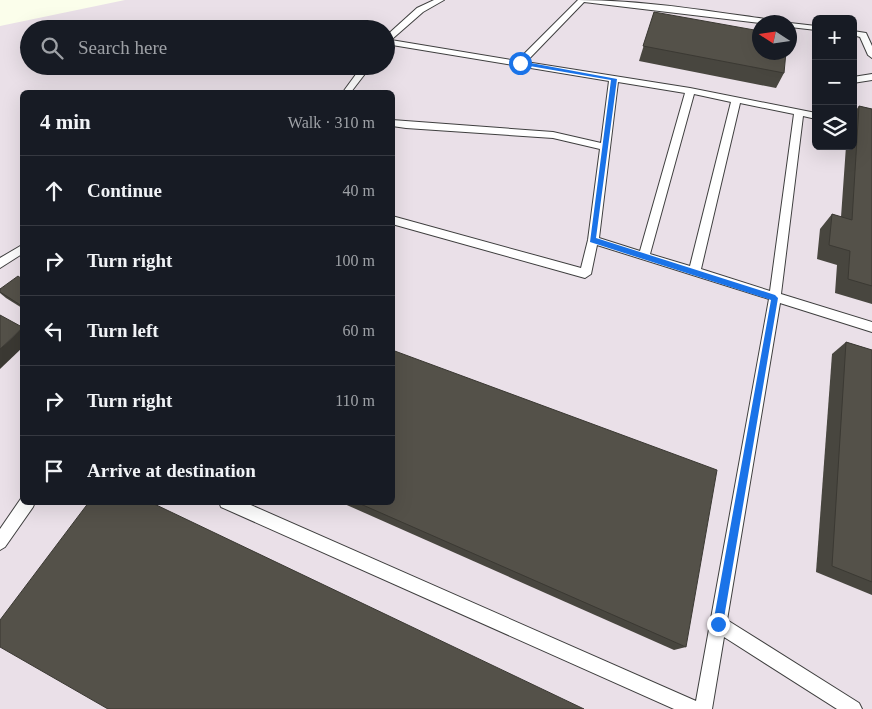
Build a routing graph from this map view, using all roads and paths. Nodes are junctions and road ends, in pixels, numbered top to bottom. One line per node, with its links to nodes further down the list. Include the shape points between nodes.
1 (440, 0): 6 (lane, via 420,10)
2 (582, 0): 3 (lane); 10 (lane)
3 (752, 19)
4 (797, 26): 5 (lane)
5 (812, 28)
6 (395, 33)
7 (868, 35): 9 (lane)
8 (395, 42): 10 (lane)
9 (872, 55)
10 (520, 63): 13 (lane)
11 (359, 75): 15 (lane)
12 (872, 77): 14 (lane)
13 (614, 79): 16 (lane); 21 (lane)
14 (857, 79)
15 (348, 90)
16 (690, 91): 17 (lane); 25 (lane)
17 (736, 100): 18 (lane); 27 (lane)
18 (799, 112): 19 (lane); 28 (lane)
19 (812, 115)
20 (395, 123): 21 (lane, via 554,135)
21 (605, 147): 23 (lane)
22 (395, 221): 23 (lane, via 585,274)
23 (593, 240): 25 (lane)
24 (20, 250): 26 (lane)
25 (644, 258): 27 (lane)
26 (0, 264)
27 (694, 273): 28 (lane)
28 (775, 298): 29 (lane); 33 (lane)
29 (872, 328)
30 (26, 505): 32 (lane)
31 (233, 505): 34 (lane)
32 (0, 542)
33 (718, 624): 35 (lane); 36 (lane)
34 (694, 709)
35 (703, 709)
36 (852, 709)

